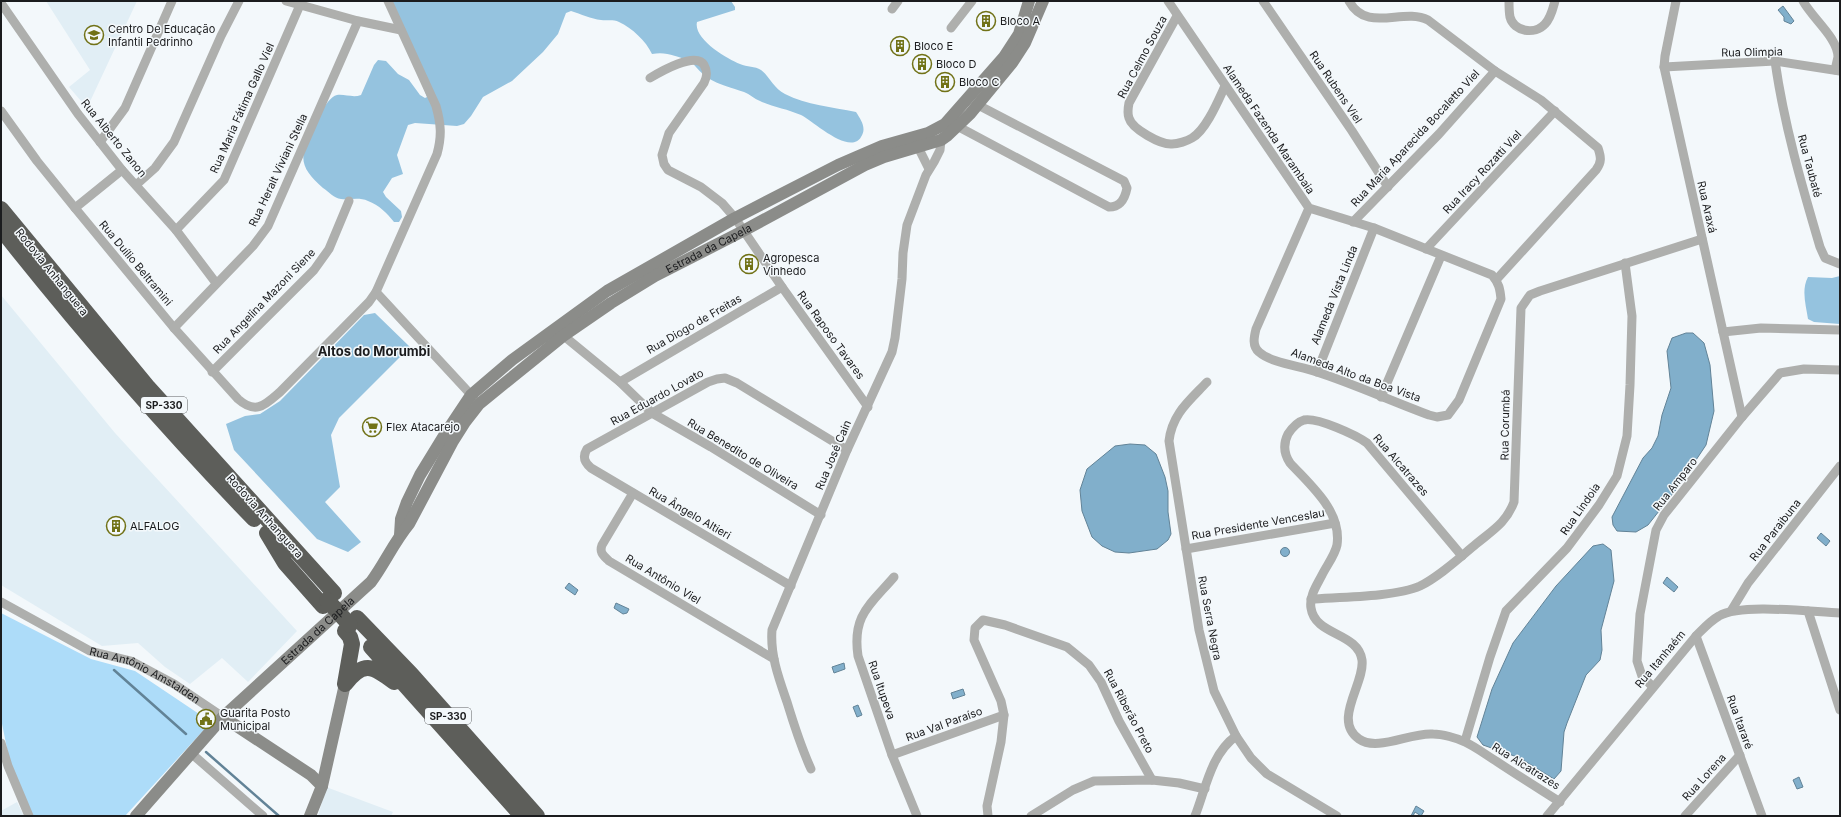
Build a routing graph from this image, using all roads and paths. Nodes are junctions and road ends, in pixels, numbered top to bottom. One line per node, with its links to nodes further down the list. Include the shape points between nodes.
1 (172, 1): 36 (street, via 125,108)
2 (239, 1): 42 (street, via 174,142 155,168)
3 (286, 1): 17 (street)
4 (388, 1): 23 (street)
5 (898, 1): 18 (street)
6 (972, 1): 22 (street)
7 (1043, 1): 19 (main road, Estrada da Capela)
8 (1168, 1): 20 (street, Alameda Fazenda Marambaia)
9 (1263, 1): 43 (street, Rua Rubens Viel)
10 (1349, 1): 27 (street, via 1358,13 1376,19 1421,16)
11 (1509, 1): 12 (street, via 1510,17 1513,22 1518,27 1530,31 1547,22)
12 (1555, 1)
13 (1676, 1): 25 (street, Rua Araxá)
14 (1803, 1): 26 (street, via 1836,47)
15 (1, 3): 36 (street, Rua Alberto Zanon)
16 (1025, 4): 19 (street); 34 (main road, Estrada da Capela, via 1019,34 990,75 945,124)
17 (300, 5): 21 (street); 52 (street, Rua Maria Fátima Gallo Viel, via 224,180)
18 (892, 9)
19 (1037, 15): 30 (main road, Estrada da Capela, via 1012,63)
20 (1177, 16): 29 (street, Alameda Fazenda Marambaia); 29 (street, Rua Celmo Souza, via 1129,103 1129,119 1135,127 1158,141 1179,143 1200,132)
21 (358, 21): 23 (street); 60 (street, Rua Heralt Viviani Stella, via 268,226 253,246)
22 (951, 28)
23 (401, 30): 62 (street, via 436,106 441,124 441,138 437,154)
24 (1775, 61): 25 (street, Rua Olimpia); 26 (street, Rua Olimpia); 58 (street, Rua Taubaté, via 1794,160 1820,247 1825,258)
25 (1664, 67): 54 (street, Rua Araxá)
26 (1838, 70)
27 (1495, 71): 32 (street); 43 (street, Rua Maria Aparecida Bocaletto Viel)
28 (650, 78): 48 (street, Rua Raposo Tavares, via 686,61 703,62 707,69 704,83 668,133 662,155 668,170 701,187)
29 (1226, 86): 46 (street, Alameda Fazenda Marambaia)
30 (978, 105): 33 (main road, Estrada da Capela); 33 (street, via 1124,181 1127,188 1120,204 1109,207)
31 (1, 110): 45 (street, Rua Duílio Beltramini, via 37,161)
32 (1555, 111): 55 (street, Rua Iracy Rozatti Viel); 59 (street, via 1598,148 1600,165)
33 (957, 126): 35 (main road, Estrada da Capela)
34 (921, 135): 37 (street); 48 (main road, Estrada da Capela, via 876,148)
35 (942, 140): 37 (main road, Estrada da Capela); 39 (street, Rua José Cain)
36 (100, 142): 41 (street, Rua Alberto Zanon)
37 (918, 147): 38 (street); 53 (main road, Estrada da Capela, via 864,165)
38 (924, 159): 39 (street); 40 (street)
39 (935, 159): 40 (street, Rua José Cain)
40 (929, 169): 74 (street, Rua José Cain, via 907,225 892,352)
41 (122, 170): 42 (street, Rua Alberto Zanon); 45 (street)
42 (136, 185): 52 (street, Rua Alberto Zanon)
43 (1388, 187): 49 (street, Rua Maria Aparecida Bocaletto Viel)
44 (348, 201): 68 (street, Rua Angelina Mazoni Siene, via 325,257)
45 (75, 208): 63 (street, Rua Duílio Beltramini)
46 (1309, 208): 49 (street, Alameda Fazenda Marambaia); 69 (street, Alameda Alto da Boa Vista, via 1256,329 1254,342 1255,348 1269,358)
47 (1, 210): 88 (highway, Rodovia Anhanguera / SP-330)
48 (735, 218): 53 (street, Rua Raposo Tavares); 65 (main road, Estrada da Capela, via 607,291)
49 (1353, 222): 50 (street, Alameda Fazenda Marambaia)
50 (1374, 228): 55 (street, Alameda Fazenda Marambaia); 69 (street, Alameda Vista Linda)
51 (1, 230): 88 (highway, Rodovia Anhanguera / SP-330, via 140,396)
52 (176, 230): 60 (street, Rua Alberto Zanon)
53 (743, 231): 61 (street, Rua Raposo Tavares); 65 (main road, Estrada da Capela, via 655,276)
54 (1702, 239): 57 (street, Rua Corumbá); 66 (street, Rua Araxá)
55 (1426, 250): 56 (street, Alameda Fazenda Marambaia)
56 (1441, 256): 59 (street, Alameda Fazenda Marambaia); 72 (street)
57 (1625, 263): 84 (street, Rua Corumbá, via 1540,291 1530,295 1522,304 1514,502 1504,521); 103 (street, Rua Lindoia, via 1632,316 1630,385 1627,436 1617,476 1600,505 1567,548 1506,611)
58 (1840, 264)
59 (1494, 278): 72 (street, Alameda Alto da Boa Vista, via 1500,287 1501,299 1459,400 1448,415 1429,415)
60 (216, 283): 63 (street, Rua Heralt Viviani Stella)
61 (782, 287): 70 (street, Rua Diogo de Freitas); 74 (street, Rua Raposo Tavares)
62 (376, 292): 68 (street, Rua Duílio Beltramini, via 268,403 256,408 246,406); 73 (street)
63 (174, 328): 68 (street, Rua Duílio Beltramini)
64 (1840, 330): 66 (street, via 1768,328)
65 (560, 332): 70 (street, Rua Benedito de Oliveira); 73 (main road, Estrada da Capela)
66 (1723, 332): 76 (street, Rua Araxá)
67 (1840, 370): 76 (street, Rua Amparo, via 1804,369 1780,373)
68 (212, 372)
69 (1317, 372): 72 (street, Alameda Alto da Boa Vista)
70 (620, 382): 75 (street, Rua Benedito de Oliveira)
71 (1207, 382): 83 (street, Rua Serra Negra, via 1176,417 1169,441)
72 (1381, 396)
73 (475, 399): 101 (main road, Estrada da Capela, via 415,514 371,582)
74 (868, 407): 77 (street, Rua José Cain)
75 (652, 414): 77 (street, Rua Eduardo Lovato, via 708,382 725,378); 78 (street, Rua Eduardo Lovato, via 587,449); 81 (street, Rua Benedito de Oliveira)
76 (1742, 417): 97 (street, Rua Amparo, via 1664,515 1656,530 1640,614 1637,661 1642,676)
77 (847, 450): 81 (street, Rua José Cain)
78 (584, 454): 80 (street, Rua Ângelo Altieri, via 586,464)
79 (1840, 466): 90 (street, Rua Paraibuna, via 1748,583)
80 (632, 493): 86 (street, Rua Ângelo Altieri); 95 (street, Rua Antônio Viel, via 602,545 602,555)
81 (821, 515): 86 (street, Rua José Cain)
82 (1335, 523): 83 (street, Rua Presidente Venceslau); 84 (street, Rua Alcatrazes, via 1325,501 1286,457 1286,438 1297,423 1305,420 1356,436 1367,443); 87 (street, Rua Alcatrazes, via 1337,544)
83 (1186, 549): 102 (street, Rua Serra Negra, via 1209,676)
84 (1462, 556): 87 (street, Rua Corumbá, via 1420,586 1408,590)
85 (894, 577): 106 (street, Rua Itupeva, via 864,612 857,627 856,640 858,656)
86 (790, 586): 95 (street, Rua José Cain, via 772,630)
87 (1311, 599): 103 (street, Rua Alcatrazes, via 1313,616 1319,624 1359,650 1362,668 1348,717 1351,729 1360,739 1376,744 1418,734 1434,734)
88 (328, 600): 93 (highway, Rodovia Anhanguera / SP-330)
89 (1, 602): 101 (street, Rua Antônio Amstalden, via 90,651 132,660)
90 (1731, 611): 91 (street, Rua Itanhaém); 94 (street, Rua Itanhaém, via 1719,615)
91 (1808, 611): 92 (street, Rua Itanhaém); 99 (street)
92 (1840, 613)
93 (351, 624): 96 (highway, via 352,644); 98 (highway, Rodovia Anhanguera / SP-330); 120 (highway, Rodovia Anhanguera / SP-330, via 411,674)
94 (1696, 636): 97 (street, Rua Itanhaém); 107 (street, Rua Itararé)
95 (774, 659): 109 (street, Rua José Cain, via 803,751)
96 (345, 684): 98 (highway, via 359,670 370,668 382,673); 108 (main road)
97 (1653, 687): 114 (street, Rua Itanhaém)
98 (425, 707): 119 (highway, Rodovia Anhanguera / SP-330)
99 (1840, 710)
100 (1004, 715): 106 (street, Rua Val Paraíso); 111 (street, Rua Riberão Preto, via 1001,701 974,640 974,628 983,620 1067,647 1089,665 1101,682 1119,721); 122 (street, Rua Riberão Preto, via 1001,742 987,806)
101 (224, 717): 105 (main road, Estrada da Capela); 110 (main road, Rua Antônio Amstalden)
102 (1236, 736): 113 (street, via 1227,742 1217,756); 125 (street, Rua Serra Negra, via 1251,758 1267,774)
103 (1465, 741): 114 (street, Rua Alcatrazes)
104 (1, 743): 115 (street)
105 (192, 754): 116 (main road, Estrada da Capela); 117 (street)
106 (892, 755): 121 (street, Rua Itupeva)
107 (1740, 755): 127 (street, Rua Lorena); 128 (street, Rua Itararé)
108 (328, 759): 110 (main road, via 320,770); 112 (main road)
109 (812, 769)
110 (311, 775): 112 (main road, Rua Antônio Amstalden)
111 (1152, 780): 113 (street, via 1179,782); 123 (street, via 1094,781 1073,790)
112 (322, 786): 118 (main road)
113 (1205, 789): 124 (street)
114 (1560, 802): 126 (street, Rua Itanhaém)
115 (29, 816)
116 (136, 816)
117 (263, 816)
118 (310, 816)
119 (522, 816)
120 (538, 816)
121 (917, 816)
122 (988, 816)
123 (1031, 816)
124 (1195, 816)
125 (1337, 816)
126 (1547, 816)
127 (1685, 816)
128 (1762, 816)

